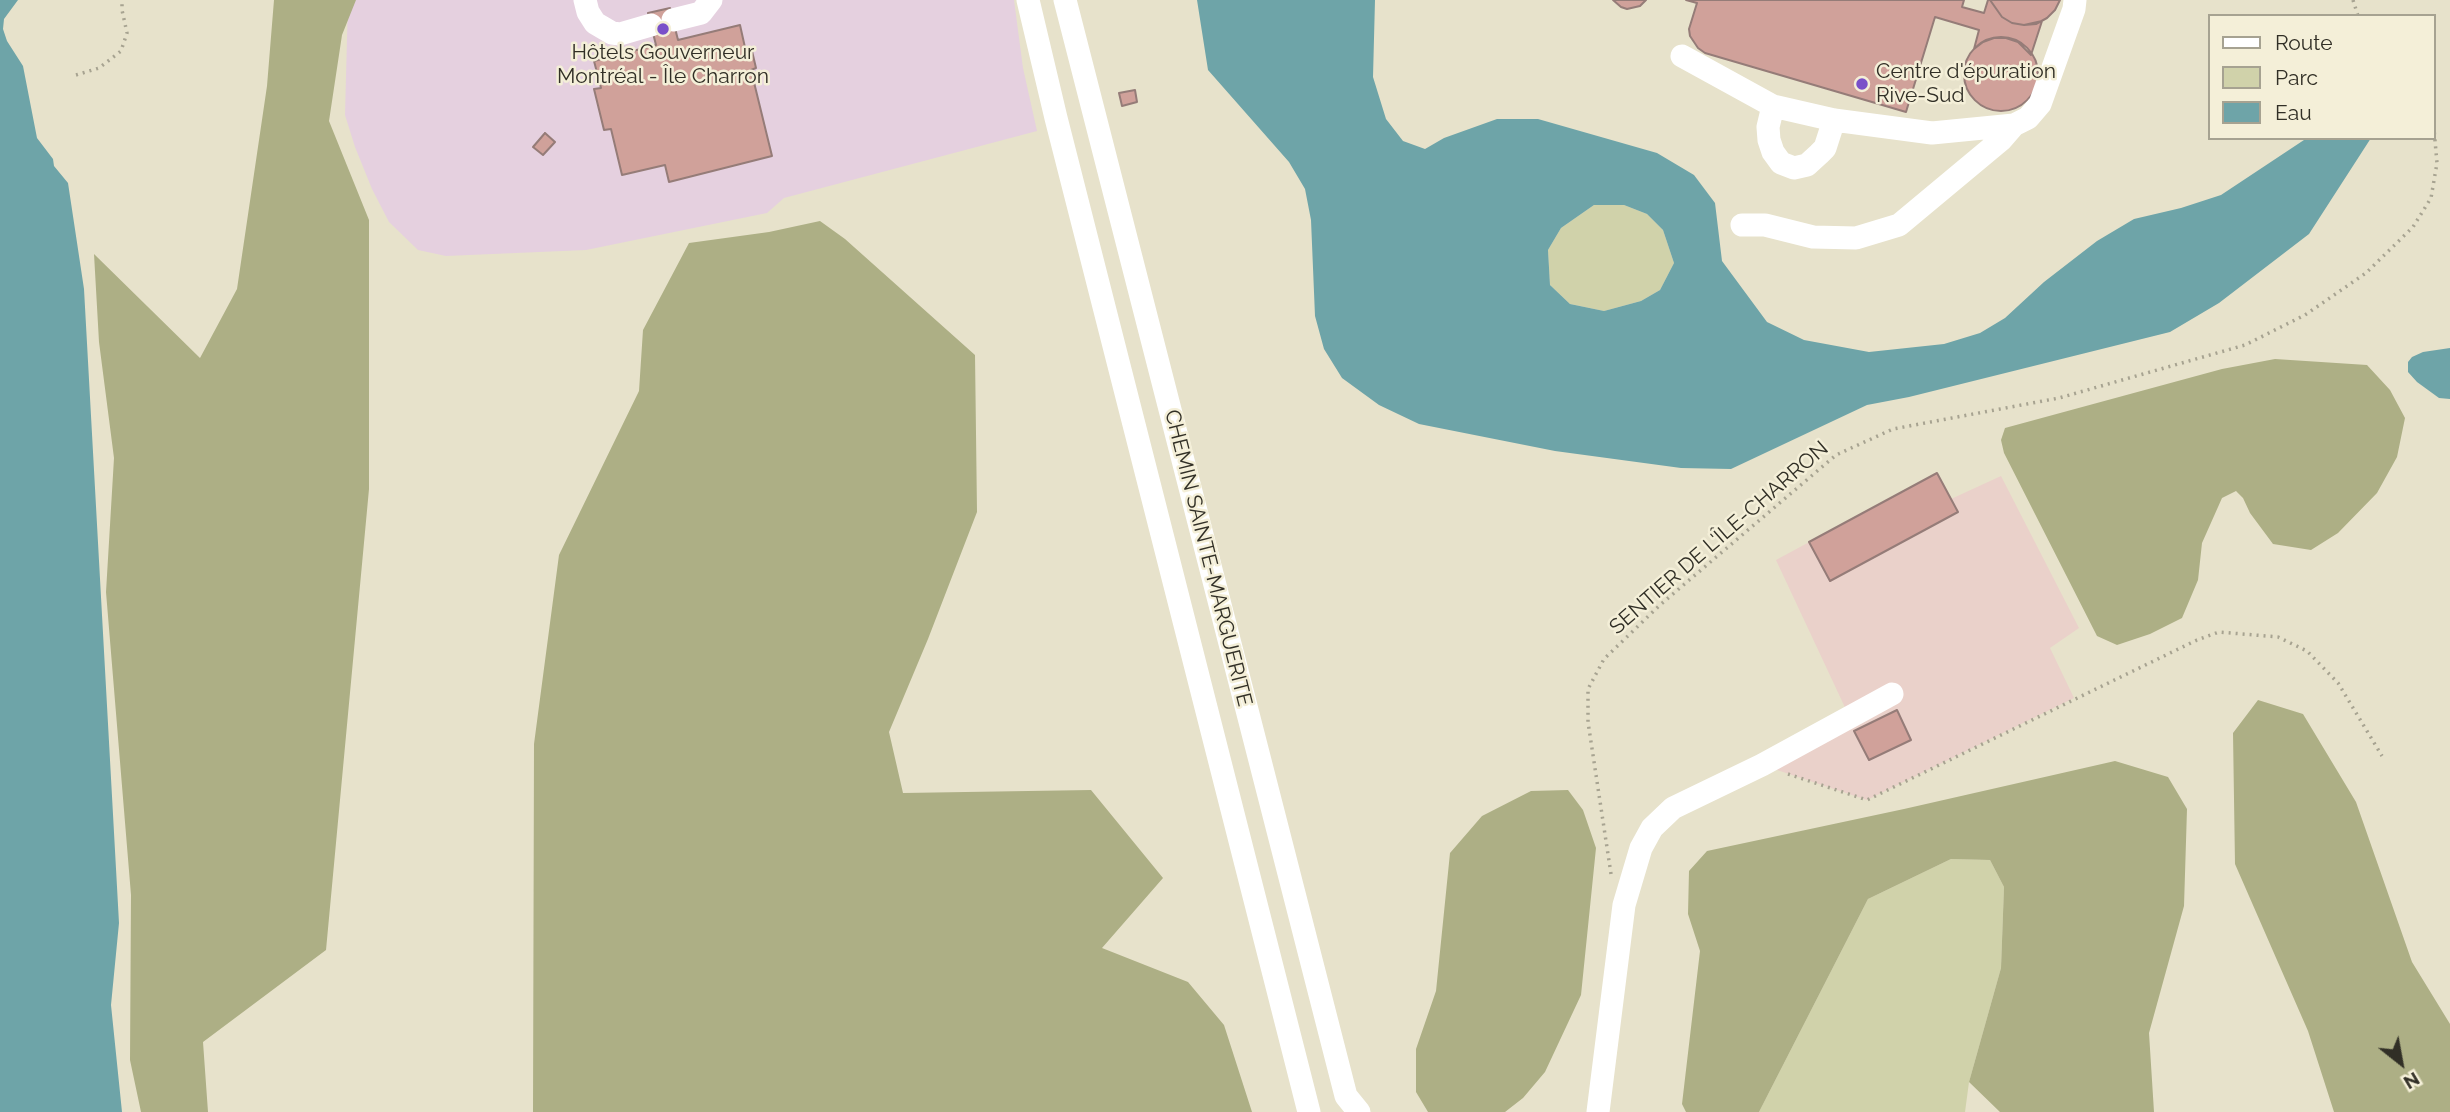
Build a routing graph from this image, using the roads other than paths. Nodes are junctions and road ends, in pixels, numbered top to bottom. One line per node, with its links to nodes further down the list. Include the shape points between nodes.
1 (585, 0): 2 (lane, via 595,23 620,34 701,13)
2 (711, 0)
3 (1028, 0): 12 (lane, CHEMIN SAINTE-MARGUERITE)
4 (1065, 0): 13 (lane, CHEMIN SAINTE-MARGUERITE, via 1346,1096)
5 (2075, 0): 9 (lane, via 2040,104)
6 (1682, 57): 7 (lane)
7 (1773, 106): 8 (lane); 8 (lane, via 1768,127 1773,152 1781,163 1794,168 1807,165 1825,148)
8 (1834, 120): 9 (lane, via 1932,133)
9 (2014, 125): 10 (lane, via 1899,225 1856,238 1813,237 1765,225)
10 (1742, 225)
11 (1892, 694): 14 (lane, via 1673,808 1651,828 1624,905)
12 (1309, 1112)
13 (1359, 1112)
14 (1598, 1112)

